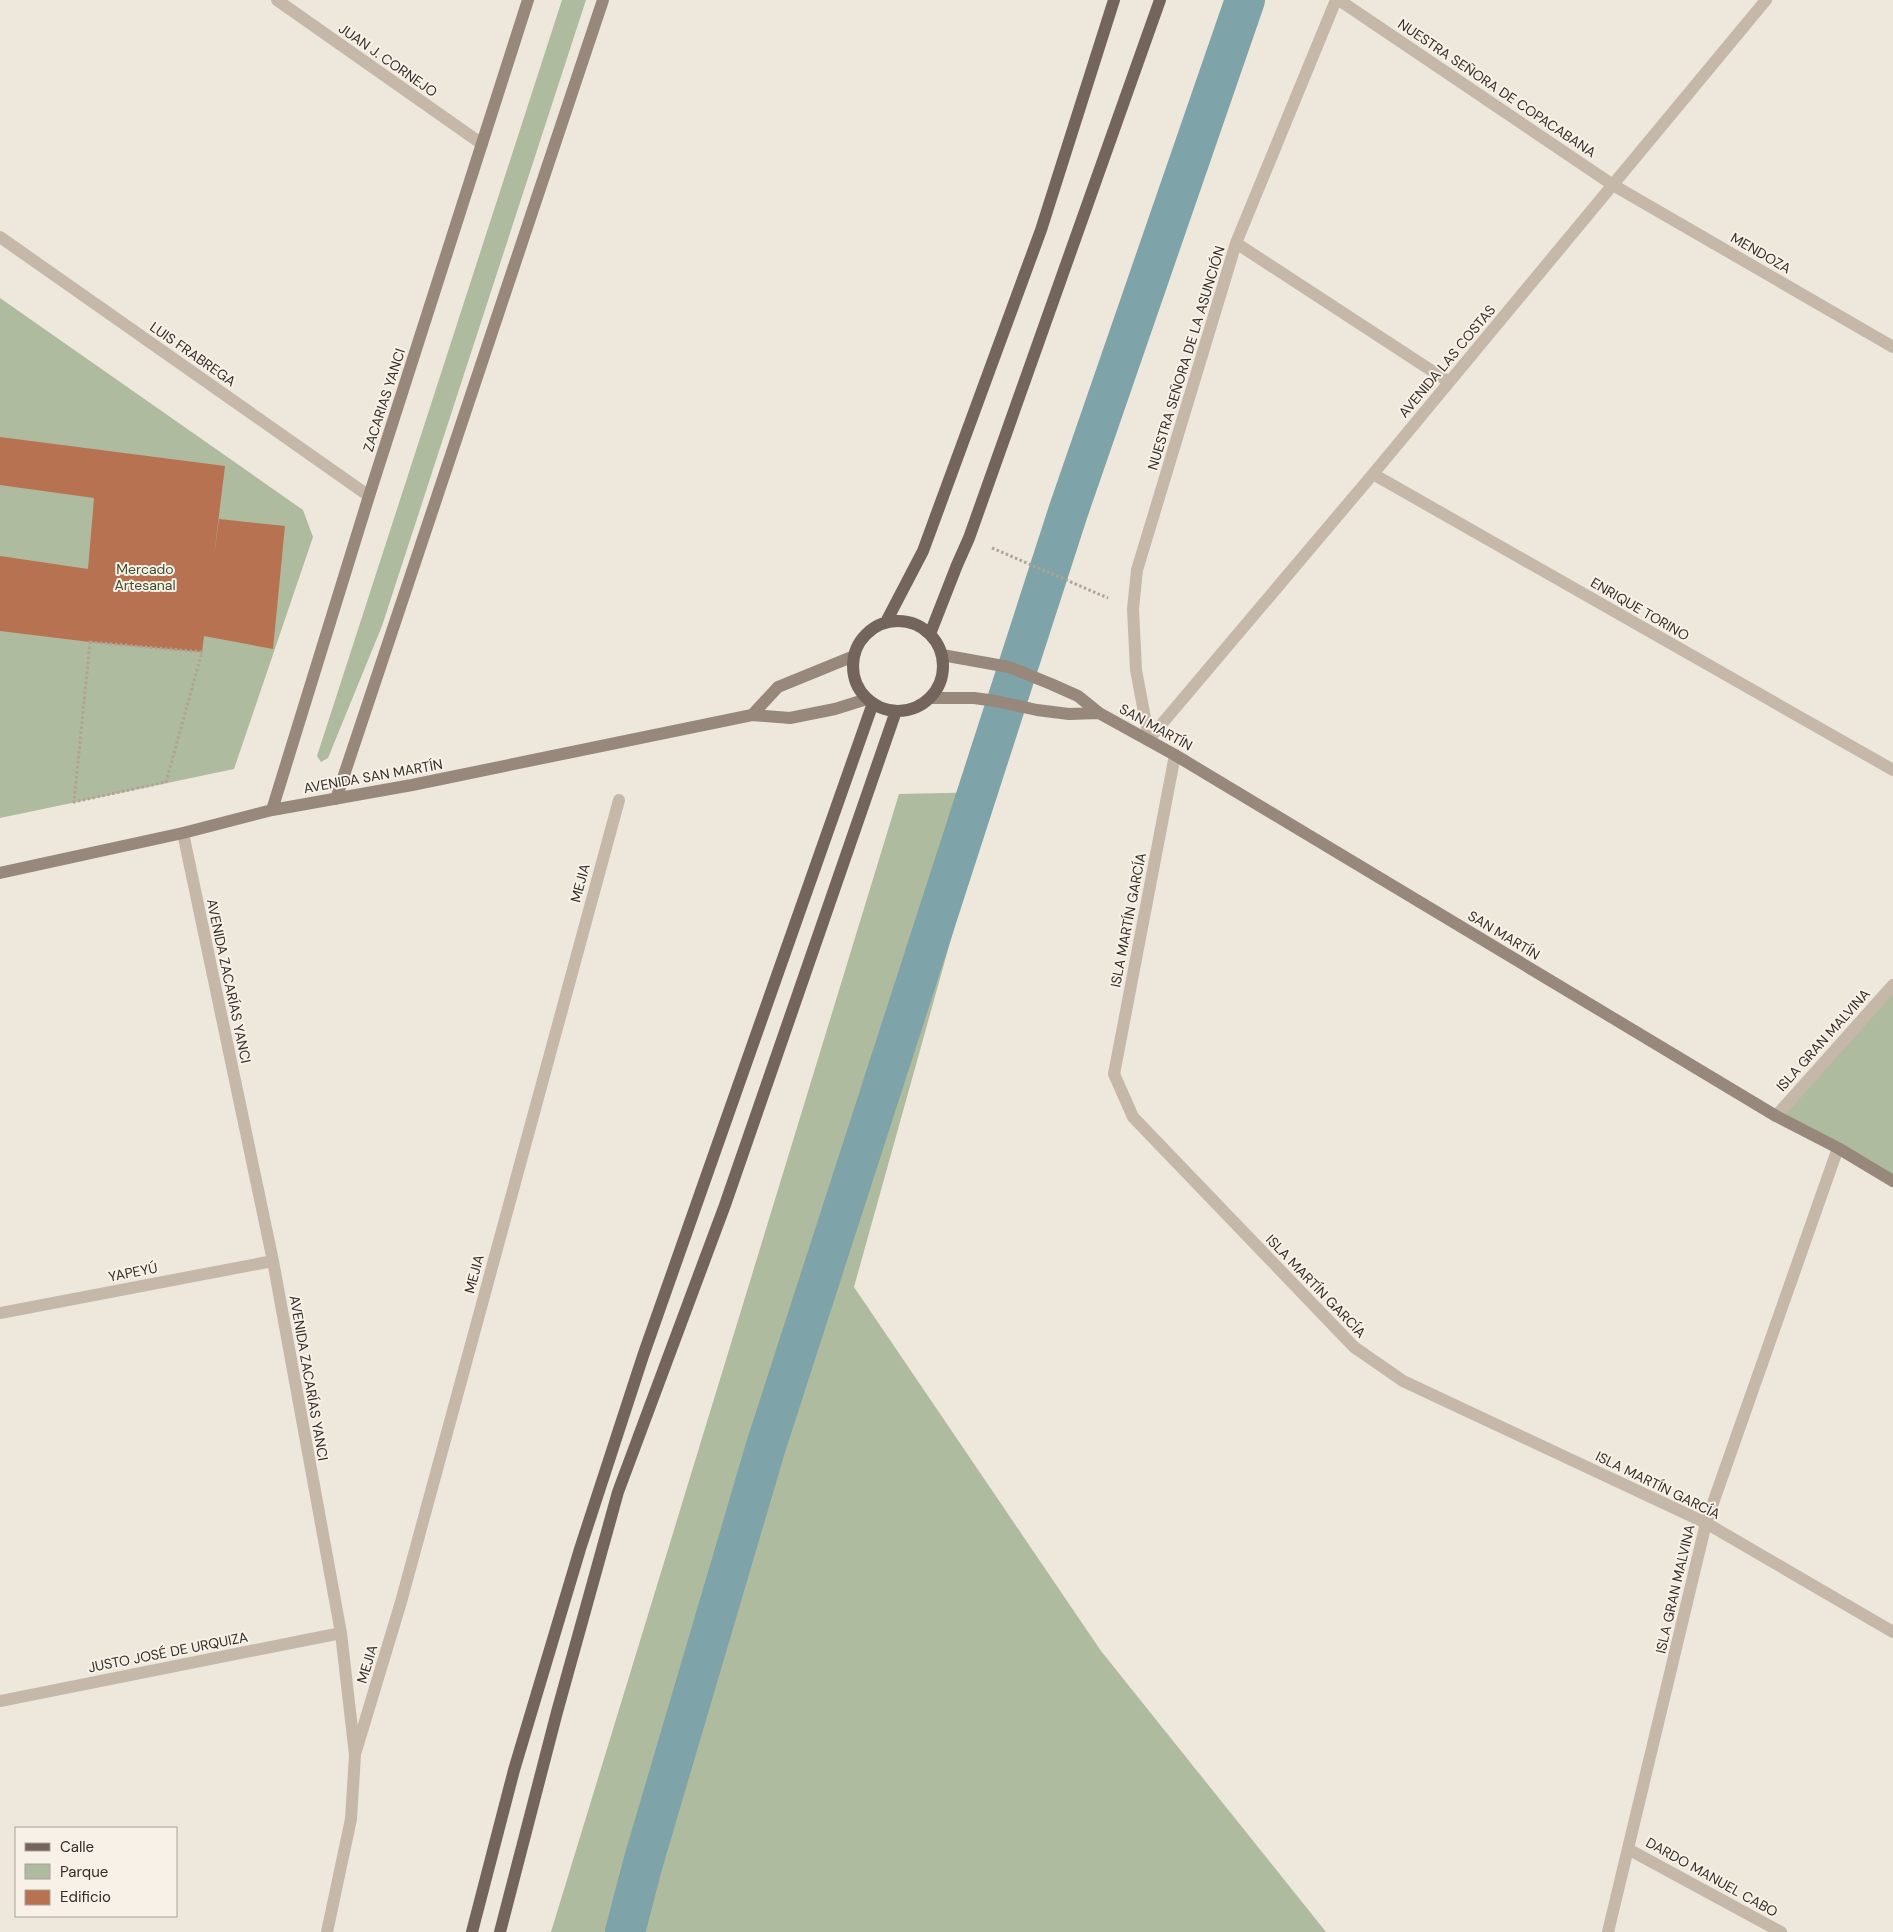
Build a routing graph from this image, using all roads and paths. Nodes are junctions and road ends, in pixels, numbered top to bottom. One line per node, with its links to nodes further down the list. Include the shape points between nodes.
1 (277, 0): 8 (street, JUAN J. CORNEJO)
2 (528, 0): 8 (main road, ZACARIAS YANCI)
3 (603, 0): 30 (main road)
4 (1114, 0): 18 (main road, via 1034,249 923,551)
5 (1160, 0): 19 (main road, via 969,538)
6 (1337, 0): 9 (street, NUESTRA SEÑORA DE COPACABANA); 11 (street, NUESTRA SEÑORA DE LA ASUNCIÓN)
7 (1766, 0): 9 (street, AVENIDA LAS COSTAS)
8 (482, 144): 15 (main road, ZACARIAS YANCI)
9 (1613, 185): 12 (street, MENDOZA); 13 (street, AVENIDA LAS COSTAS)
10 (0, 237): 15 (street, LUIS FRABREGA)
11 (1236, 243): 13 (street); 27 (street, NUESTRA SEÑORA DE LA ASUNCIÓN, via 1137,570 1133,609 1136,670)
12 (1893, 347)
13 (1449, 382): 14 (street, AVENIDA LAS COSTAS)
14 (1373, 474): 27 (street, AVENIDA LAS COSTAS); 29 (street, ENRIQUE TORINO)
15 (369, 496): 33 (main road, ZACARIAS YANCI)
16 (1002, 552): 17 (path)
17 (1116, 601)
18 (886, 622): 19 (main road, via 902,620); 21 (main road, via 861,641)
19 (930, 634): 20 (main road)
20 (942, 655): 22 (main road, via 943,677); 25 (main road, SAN MARTÍN, via 1009,667 1078,696)
21 (854, 656): 23 (main road, via 853,671 858,686); 26 (main road, via 778,687)
22 (930, 698): 24 (main road, via 911,710); 25 (main road, SAN MARTÍN, via 974,698 1068,714)
23 (870, 701): 24 (main road, via 880,708); 26 (main road, AVENIDA SAN MARTÍN, via 790,718); 49 (main road, via 643,1356 580,1548 514,1770)
24 (896, 711): 50 (main road, via 725,1205 618,1492)
25 (1100, 713): 27 (main road, SAN MARTÍN)
26 (752, 716): 30 (main road, AVENIDA SAN MARTÍN)
27 (1149, 740): 28 (main road, SAN MARTÍN)
28 (1175, 755): 37 (main road, SAN MARTÍN); 42 (street, ISLA MARTÍN GARCÍA, via 1114,1074 1133,1117 1354,1347 1403,1382)
29 (1893, 770)
30 (336, 799): 33 (main road, AVENIDA SAN MARTÍN)
31 (619, 800): 46 (street, MEJIA, via 401,1602)
32 (74, 802): 32 (path, via 90,642 202,652 166,782)
33 (272, 810): 34 (main road, AVENIDA SAN MARTÍN)
34 (182, 833): 35 (main road, AVENIDA SAN MARTÍN); 40 (street, AVENIDA ZACARÍAS YANCI)
35 (0, 872)
36 (1893, 985): 37 (street, ISLA GRAN MALVINA)
37 (1776, 1116): 38 (main road, SAN MARTÍN)
38 (1838, 1148): 39 (main road, SAN MARTÍN); 42 (street, ISLA GRAN MALVINA)
39 (1893, 1181)
40 (272, 1261): 41 (street, YAPEYÚ); 44 (street, AVENIDA ZACARÍAS YANCI)
41 (0, 1313)
42 (1706, 1523): 43 (street, ISLA MARTÍN GARCÍA); 47 (street, ISLA GRAN MALVINA)
43 (1893, 1632)
44 (341, 1633): 45 (street, JUSTO JOSÉ DE URQUIZA); 46 (street, AVENIDA ZACARÍAS YANCI)
45 (0, 1701)
46 (355, 1755): 48 (street, AVENIDA ZACARÍAS YANCI, via 351,1819)
47 (1628, 1849): 51 (street, ISLA GRAN MALVINA); 52 (street, DARDO MANUEL CABO)
48 (327, 1932)
49 (472, 1932)
50 (500, 1932)
51 (1608, 1932)
52 (1781, 1932)

